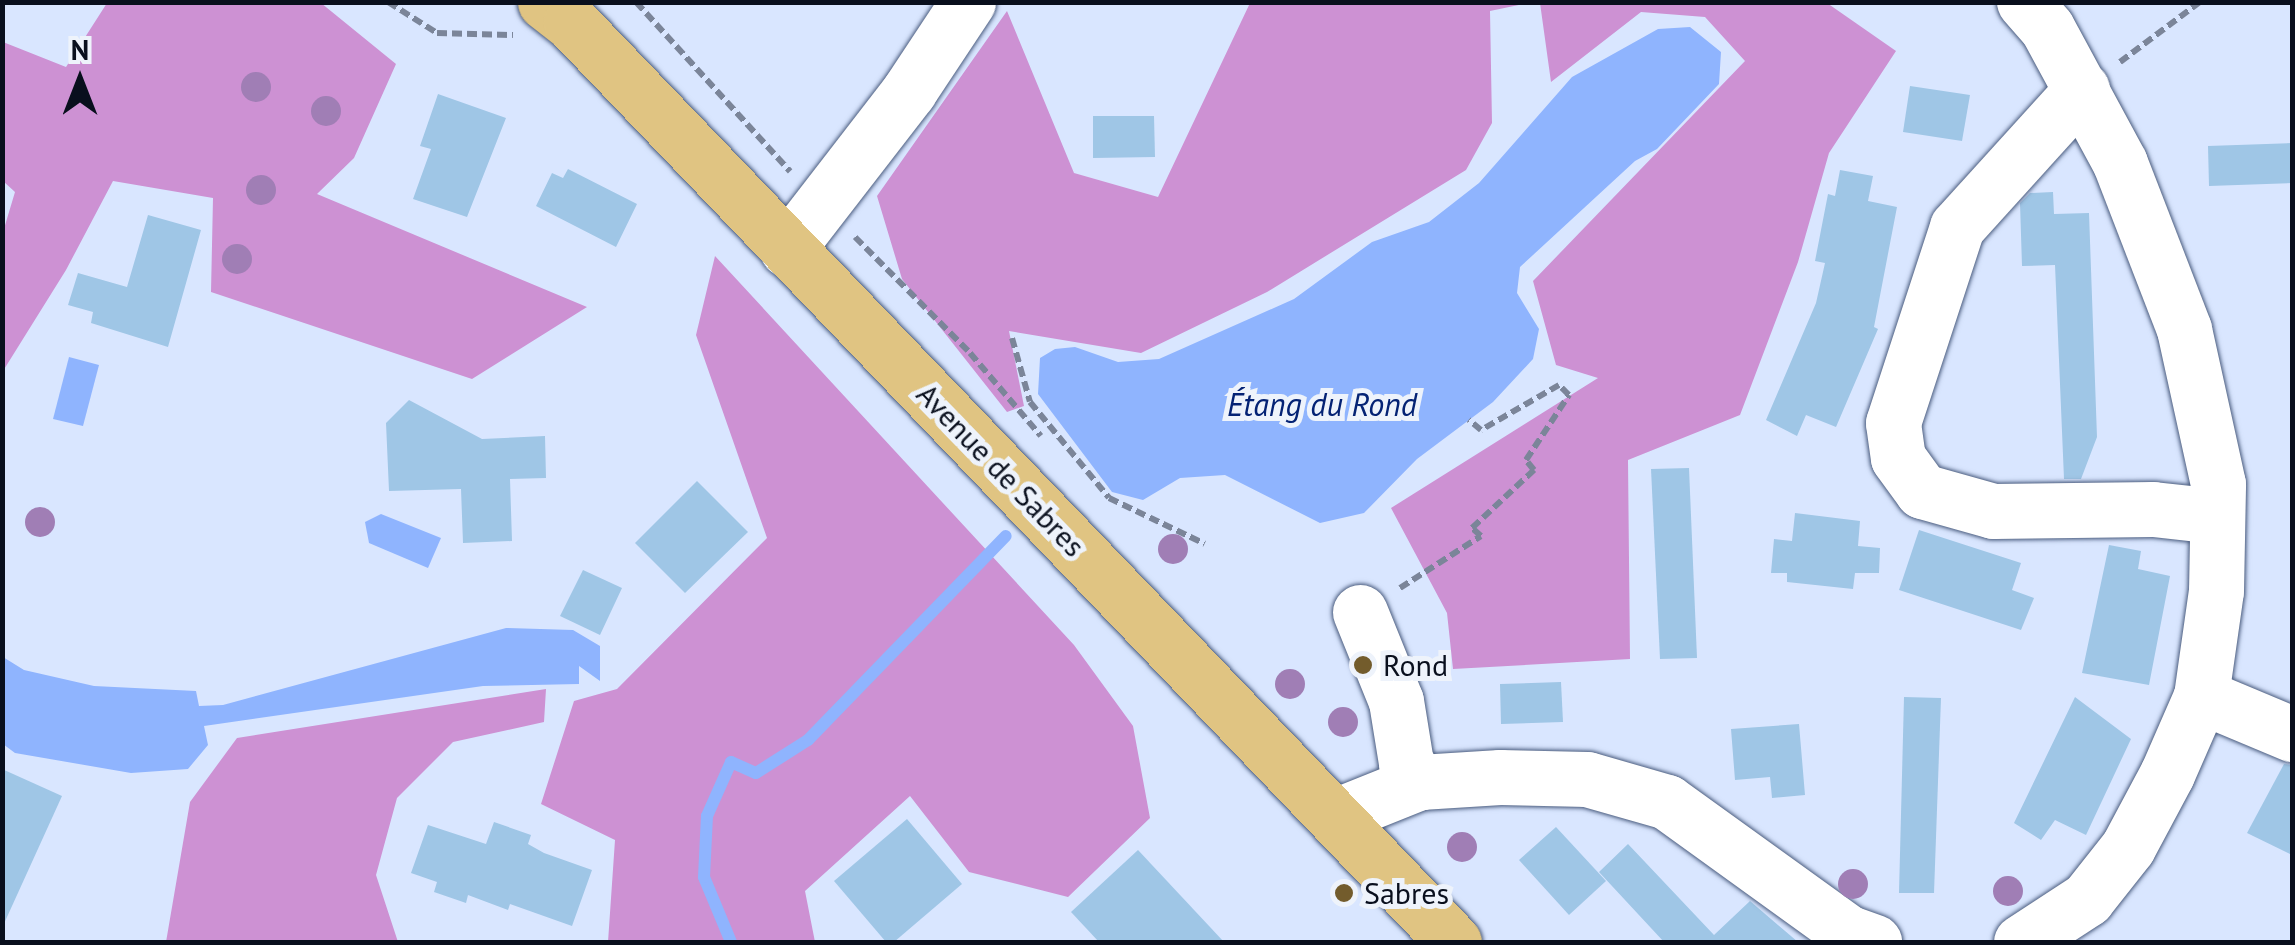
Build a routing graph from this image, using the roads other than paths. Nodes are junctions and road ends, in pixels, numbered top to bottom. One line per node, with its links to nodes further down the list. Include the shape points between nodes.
1 (544, 2): 5 (main road, Avenue de Sabres, via 571,22)
2 (968, 2): 5 (street)
3 (2024, 2): 4 (street)
4 (2082, 89): 6 (street, via 2120,164 2184,329 2218,484); 6 (street, via 1957,227 1893,423 1898,458 1922,491 1993,511 2153,509)
5 (787, 248): 11 (main road, Avenue de Sabres)
6 (2216, 516): 8 (street, via 2216,590)
7 (1360, 612): 10 (street, via 1396,702 1406,763)
8 (2201, 696): 9 (street); 14 (street, via 2128,847 2087,899)
9 (2292, 734)
10 (1420, 782): 11 (street); 13 (street, via 1500,776 1587,780 1668,802 1848,932)
11 (1335, 816): 12 (main road, Avenue de Sabres)
12 (1454, 942)
13 (1874, 942)
14 (2021, 942)

